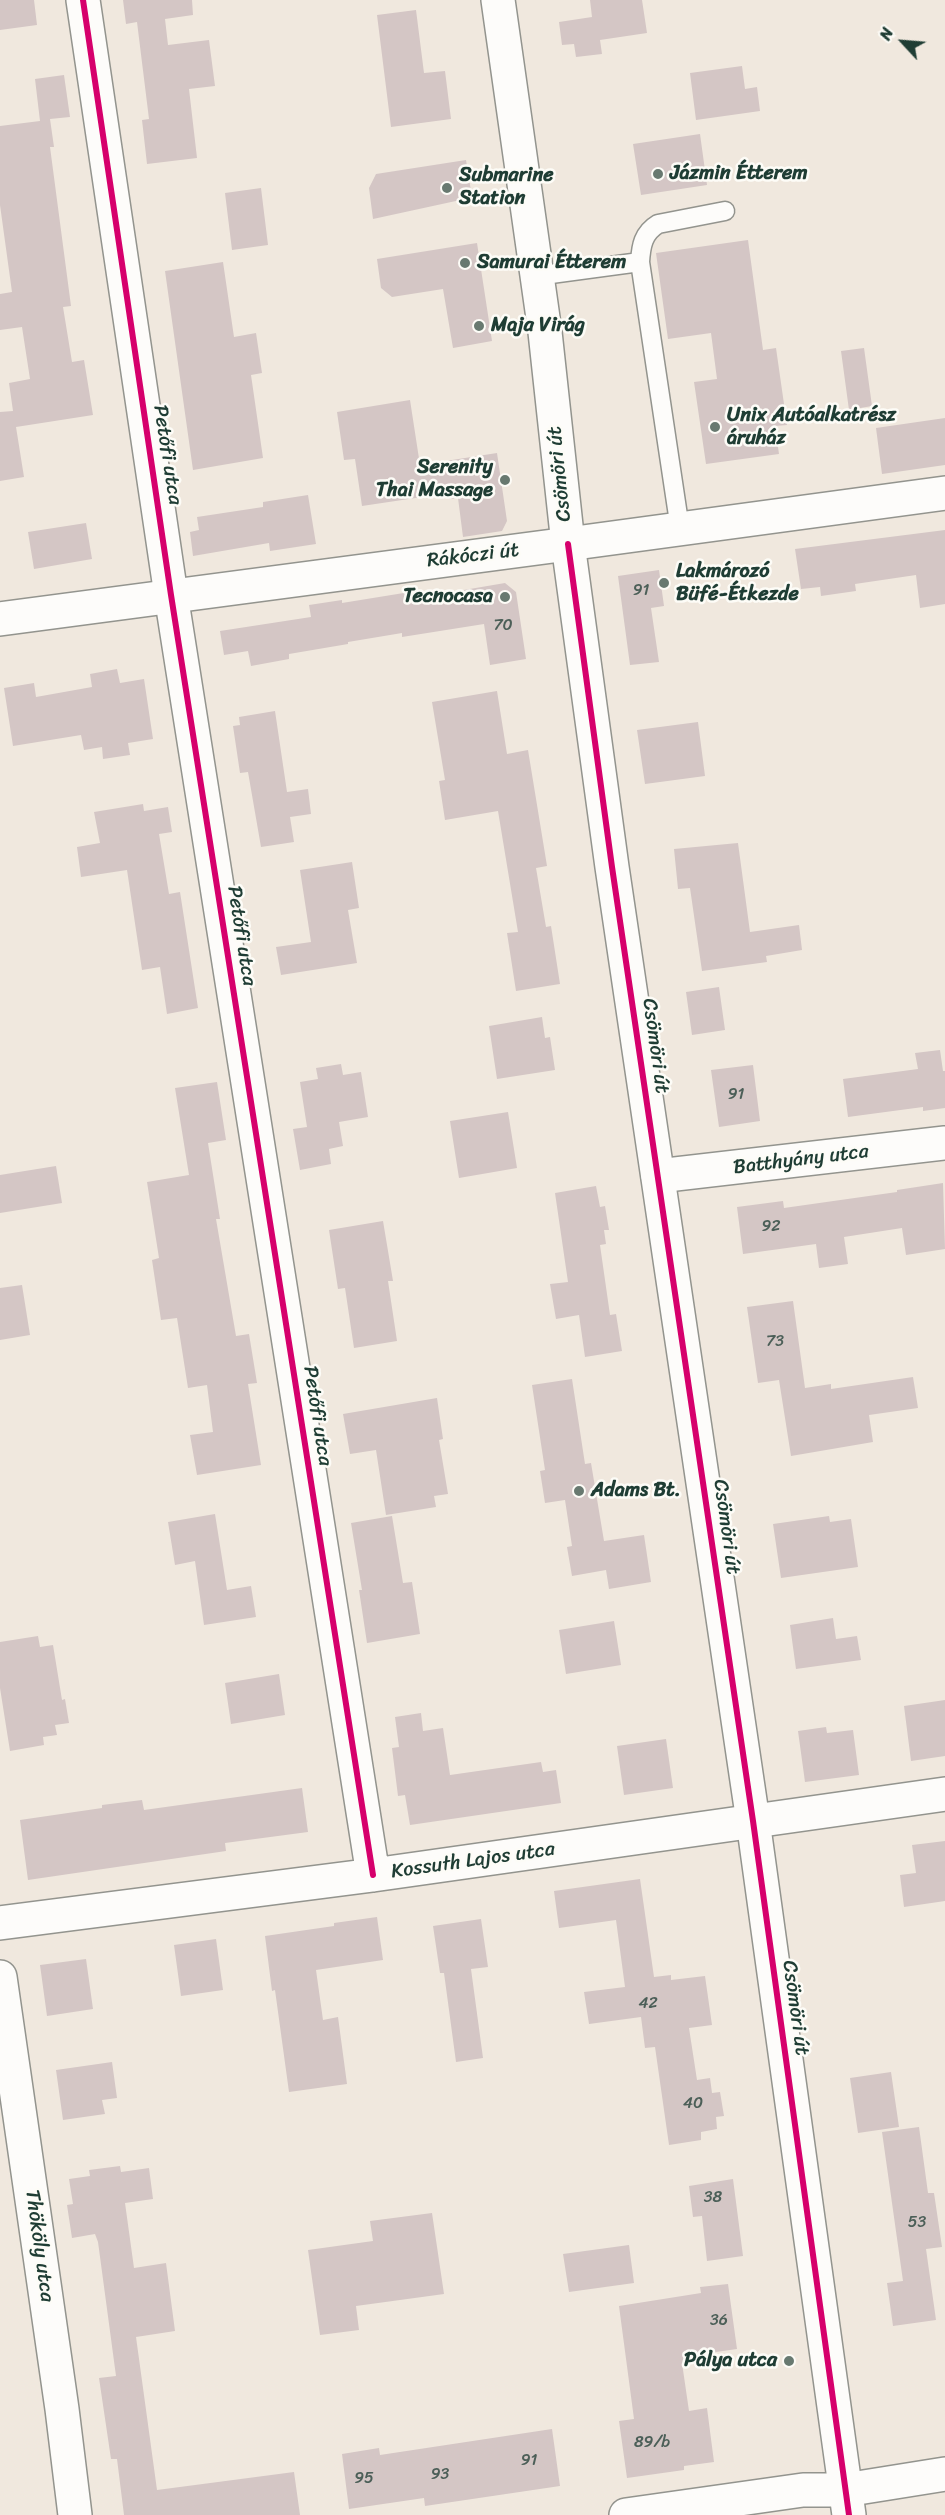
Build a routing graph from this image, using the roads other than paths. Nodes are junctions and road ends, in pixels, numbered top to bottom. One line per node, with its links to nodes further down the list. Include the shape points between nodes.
1 (83, 0): 9 (street, Petőfi utca)
2 (498, 0): 5 (street, Csömöri út)
3 (725, 211): 4 (lane, via 650,228 642,243)
4 (640, 262): 5 (lane); 7 (lane)
5 (536, 276): 8 (street, Csömöri út)
6 (945, 493): 7 (street, Rákóczi út)
7 (680, 529): 8 (street, Rákóczi út)
8 (568, 544): 9 (street, Rákóczi út); 12 (street, Csömöri út)
9 (171, 595): 10 (street, Rákóczi út); 15 (street, Petőfi utca)
10 (0, 619)
11 (945, 1143): 12 (street, Batthyány utca)
12 (658, 1176): 14 (street, Csömöri út)
13 (945, 1794): 14 (street, Kossuth Lajos utca)
14 (753, 1821): 15 (street, Kossuth Lajos utca); 20 (street, Csömöri út)
15 (373, 1875): 16 (street, Kossuth Lajos utca)
16 (0, 1923)
17 (0, 1977): 18 (street, Thököly utca)
18 (10, 2121): 21 (street, Thököly utca, via 62,2409)
19 (945, 2474): 20 (street)
20 (847, 2502): 22 (street, via 802,2490)
21 (75, 2515)
22 (626, 2515)

